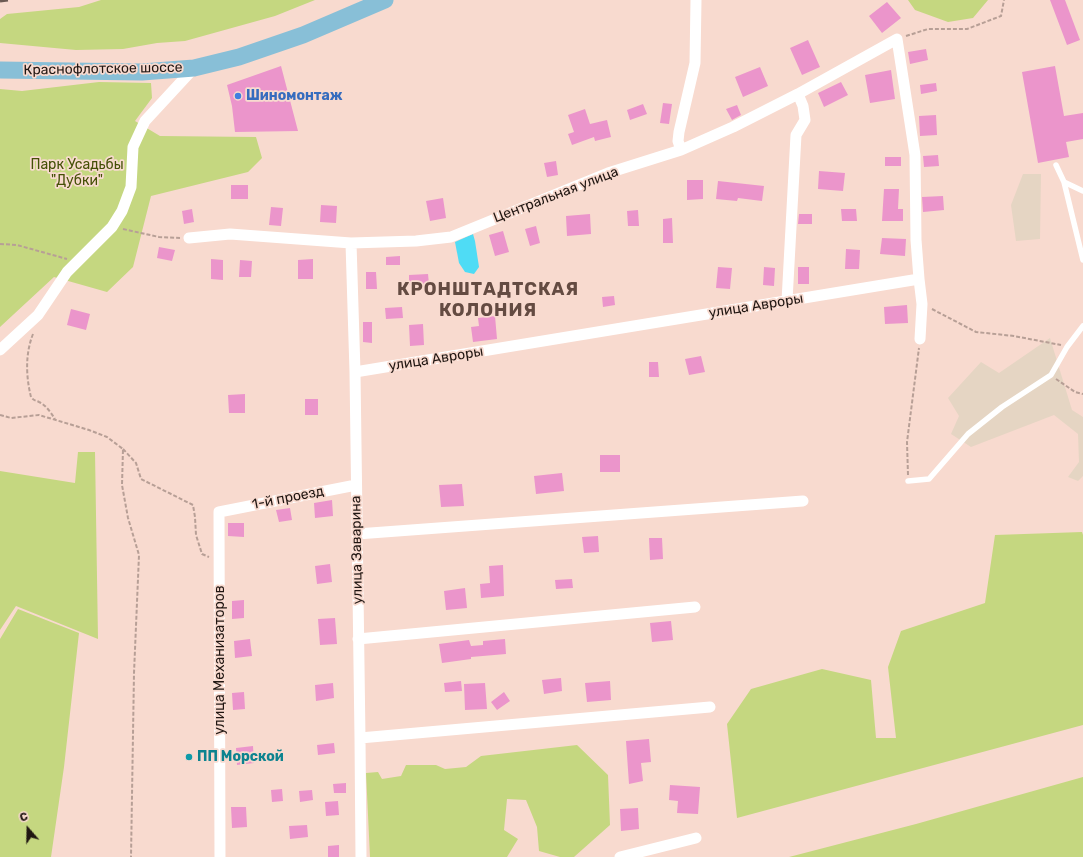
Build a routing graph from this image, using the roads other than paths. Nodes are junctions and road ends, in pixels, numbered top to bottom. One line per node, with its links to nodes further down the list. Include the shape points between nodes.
1 (385, 0): 3 (main road, Краснофлотское шоссе, via 303,35 239,57)
2 (696, 0): 6 (street, via 695,64 679,132)
3 (194, 68): 4 (main road, Краснофлотское шоссе, via 142,72); 17 (street, via 145,121 133,147 131,187 122,211 112,227 67,272 38,315)
4 (0, 70)
5 (798, 94): 6 (street, Центральная улица); 13 (street, Центральная улица, via 897,39 915,155); 14 (street, via 805,120 796,135)
6 (681, 150): 11 (street, Центральная улица, via 608,174 451,236 416,241)
7 (1056, 165): 8 (lane)
8 (1064, 182): 9 (lane); 12 (lane)
9 (1083, 191)
10 (189, 238): 11 (street, Центральная улица, via 230,234)
11 (351, 243): 18 (street, улица Заварина)
12 (1083, 260)
13 (919, 279): 14 (street, улица Авроры); 16 (street, via 922,304)
14 (787, 300): 18 (street, улица Авроры)
15 (1083, 326): 19 (lane, via 1051,375 1002,407 968,434 929,479)
16 (920, 339)
17 (0, 350)
18 (355, 372): 20 (street, улица Заварина)
19 (908, 481)
20 (356, 485): 22 (street, 1-й проезд); 23 (street, улица Заварина)
21 (803, 501): 23 (street)
22 (219, 512): 29 (street, улица Механизаторов)
23 (357, 534): 25 (street, улица Заварина)
24 (695, 607): 25 (street)
25 (358, 639): 27 (street, улица Заварина)
26 (710, 707): 27 (street)
27 (360, 738): 30 (street, улица Заварина)
28 (696, 838): 31 (street)
29 (220, 857)
30 (361, 857)
31 (620, 857)

